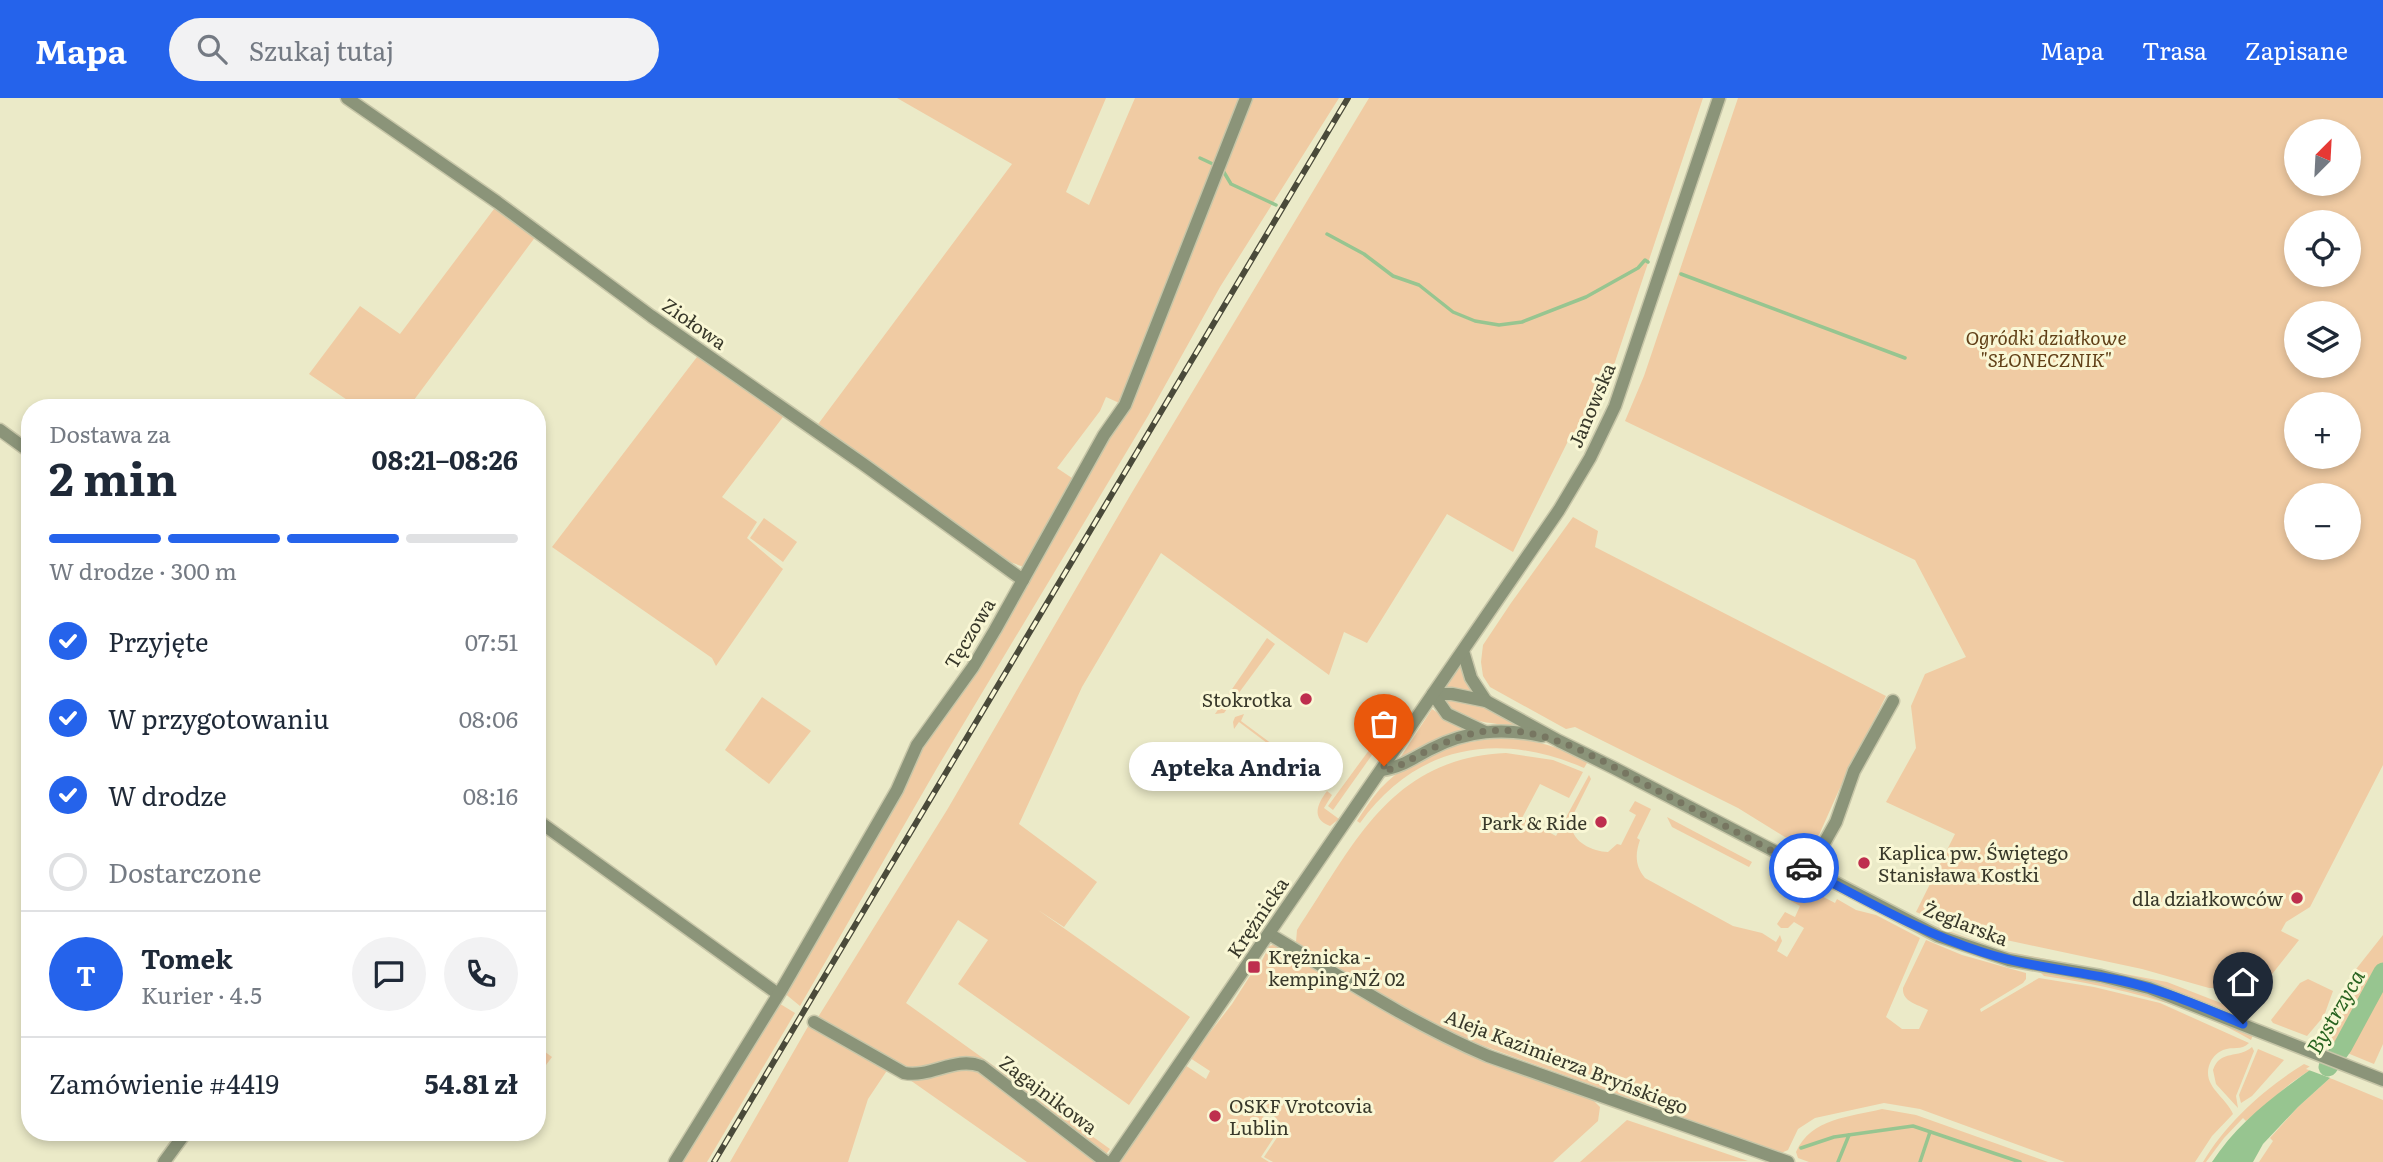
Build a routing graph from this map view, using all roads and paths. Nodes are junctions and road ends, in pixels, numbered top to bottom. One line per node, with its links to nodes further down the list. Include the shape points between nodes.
1 (347, 98): 6 (street, Ziołowa)
2 (1246, 98): 6 (street, Tęczowa, via 1125,405)
3 (1719, 98): 7 (street, Janowska, via 1609,421 1572,489)
4 (0, 430): 5 (street)
5 (21, 445)
6 (1023, 580): 17 (street, Tęczowa, via 973,667 917,745 897,790)
7 (1462, 651): 8 (street, Janowska); 10 (street)
8 (1433, 694): 10 (street, Żeglarska); 11 (street, Żeglarska, via 1447,714); 13 (street, Krężnicka)
9 (1893, 701): 15 (street, via 1854,771 1836,822)
10 (1486, 702): 12 (street, Żeglarska)
11 (1485, 732): 12 (street, Żeglarska); 13 (street, Żeglarska, via 1454,739)
12 (1559, 741): 15 (street, Żeglarska)
13 (1382, 770): 16 (street, Krężnicka)
14 (546, 826): 17 (street)
15 (1810, 870): 19 (street, Żeglarska, via 1969,948 2149,988)
16 (1269, 934): 24 (street, Krężnicka); 25 (street, Aleja Kazimierza Bryńskiego, via 1450,1040)
17 (778, 994): 22 (street, Tęczowa)
18 (814, 1022): 23 (street, Zagajnikowa, via 904,1073 917,1075 970,1062 981,1066)
19 (2383, 1080)
20 (179, 1141): 21 (street)
21 (164, 1162)
22 (675, 1162)
23 (1106, 1162)
24 (1112, 1162)
25 (1788, 1162)

